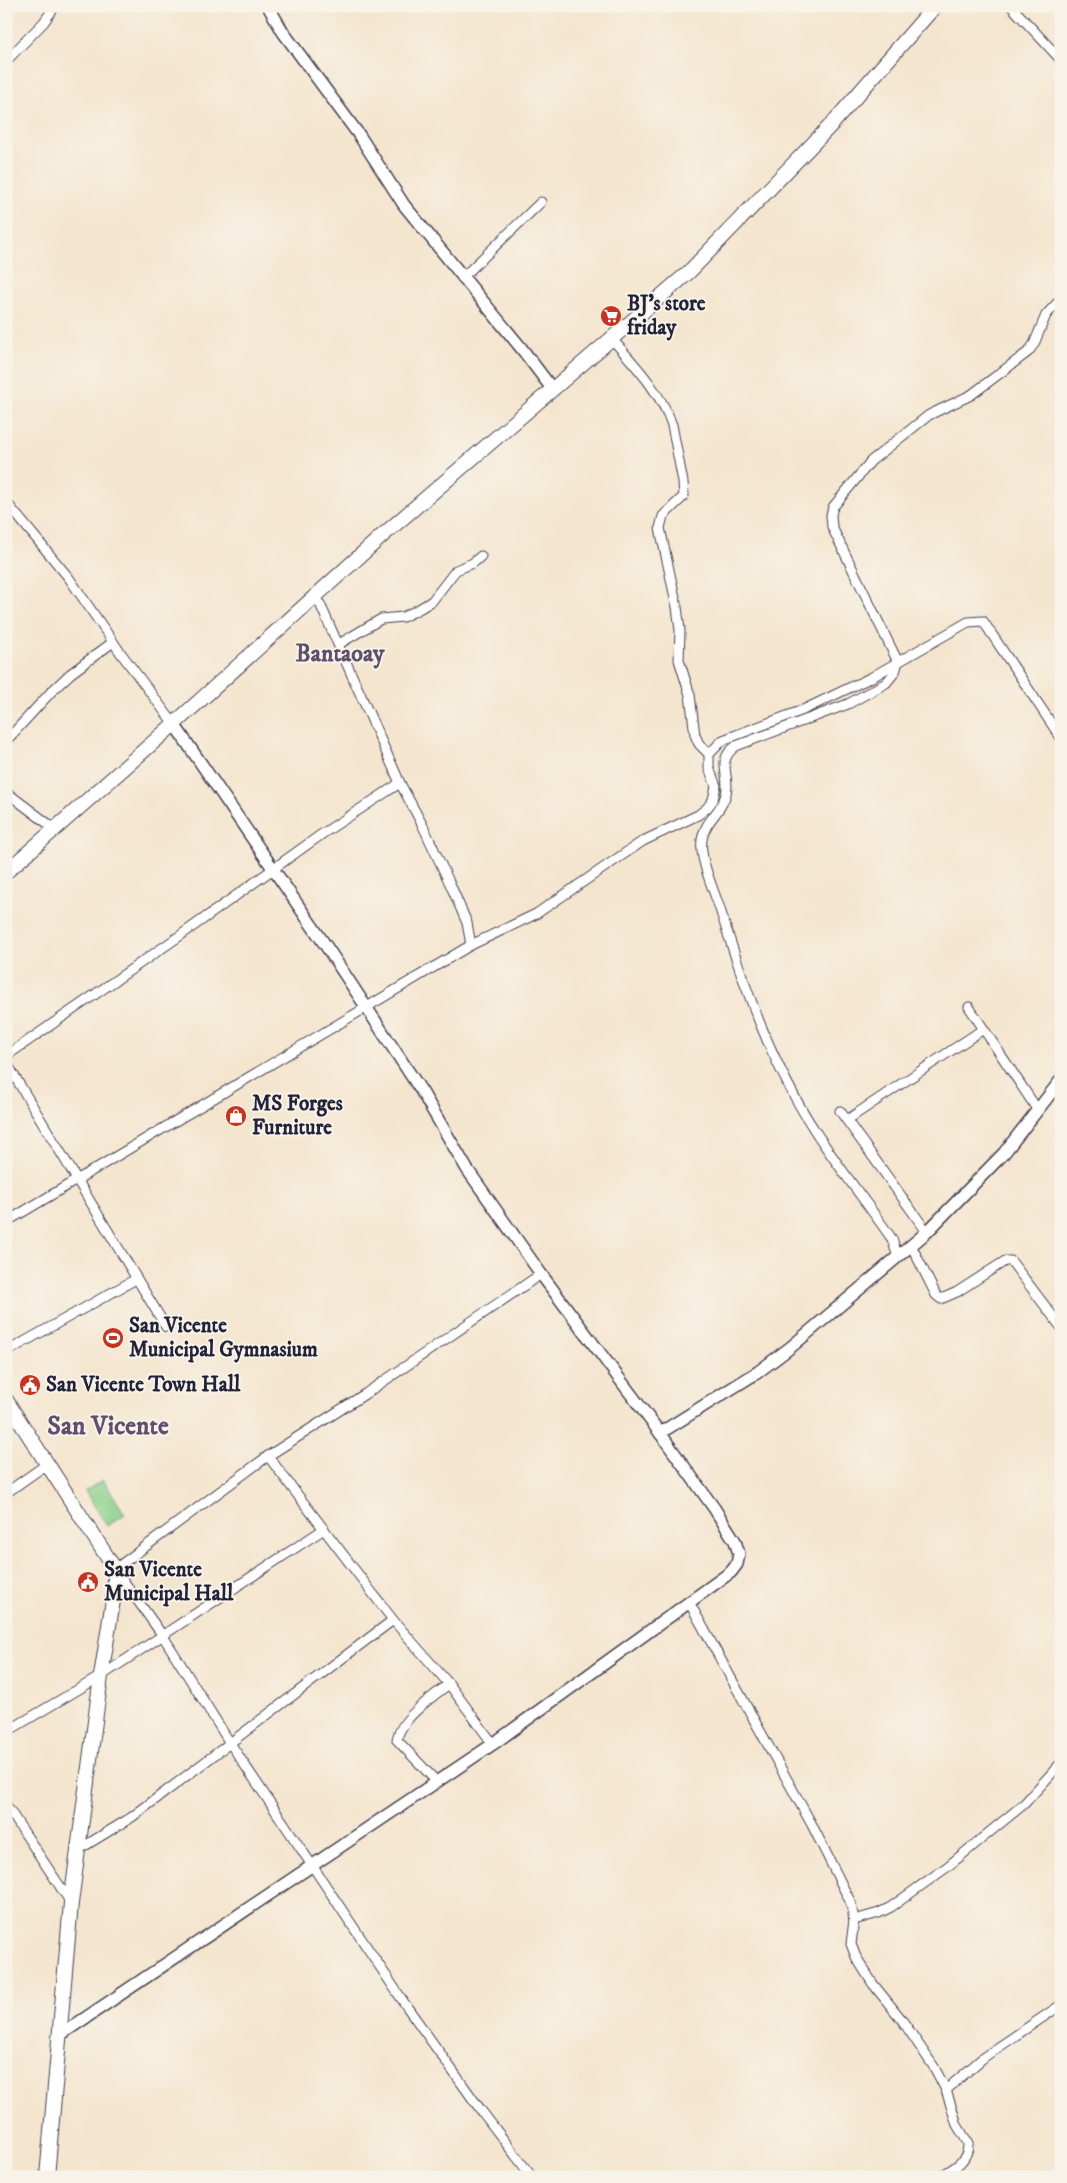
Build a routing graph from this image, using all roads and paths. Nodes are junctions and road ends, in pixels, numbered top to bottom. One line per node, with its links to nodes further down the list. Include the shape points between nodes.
1 (55, 6): 6 (street)
2 (268, 6): 8 (street, via 404,205)
3 (935, 6): 10 (main road, via 764,197 689,272)
4 (1011, 6): 5 (street)
5 (1061, 60)
6 (6, 61)
7 (541, 202): 8 (street)
8 (462, 278): 11 (street)
9 (1061, 299): 17 (street, via 1046,316 1028,352 971,395 929,415 893,442 871,461 833,507 832,527)
10 (612, 339): 11 (main road); 21 (street, via 640,371 672,424 684,496 663,516 660,528 678,614 679,660 690,695 695,736)
11 (553, 390): 14 (main road)
12 (6, 502): 15 (street, via 69,578)
13 (482, 556): 16 (street, via 456,570 432,601 419,609 403,617 380,620)
14 (316, 595): 16 (street); 18 (main road)
15 (113, 642): 18 (street); 20 (street, via 70,674)
16 (339, 644): 22 (street)
17 (898, 662): 19 (street, via 968,622 983,622); 21 (street, via 872,678 803,710 722,740); 41 (street, via 886,683 848,704 729,751 724,762 726,793 723,803 704,829 701,849 735,959 772,1053 815,1130 892,1239)
18 (174, 724): 24 (main road); 25 (street)
19 (1061, 738)
20 (6, 742)
21 (709, 754): 27 (street, via 709,768 716,786 713,800 698,816 643,841 536,914)
22 (400, 783): 25 (street); 27 (street, via 451,886 467,923)
23 (6, 792): 24 (street)
24 (54, 829): 26 (main road)
25 (274, 869): 28 (street); 31 (street)
26 (6, 872)
27 (471, 945): 28 (street)
28 (365, 1007): 37 (street); 42 (street, via 422,1092 467,1169)
29 (969, 1007): 30 (street)
30 (982, 1030): 34 (street); 36 (street)
31 (6, 1056)
32 (6, 1062): 37 (street)
33 (1061, 1080): 34 (street)
34 (1037, 1110): 39 (street, via 1004,1154)
35 (840, 1111): 36 (street)
36 (847, 1120): 39 (street)
37 (77, 1181): 38 (street); 43 (street)
38 (6, 1222)
39 (927, 1232): 40 (street)
40 (911, 1245): 41 (street); 45 (street, via 936,1295 941,1298 957,1292 1005,1261 1011,1261)
41 (898, 1257): 48 (street, via 758,1372)
42 (541, 1274): 48 (street); 49 (street)
43 (136, 1279): 44 (street); 46 (street)
44 (166, 1326)
45 (1061, 1327)
46 (6, 1352)
47 (6, 1400): 50 (main road)
48 (660, 1433): 54 (street, via 714,1508 735,1541 739,1554 731,1572)
49 (268, 1456): 52 (street); 53 (street)
50 (47, 1464): 51 (street); 53 (main road)
51 (6, 1493)
52 (324, 1530): 55 (street); 56 (street)
53 (115, 1569): 56 (street); 57 (main road, via 114,1598)
54 (689, 1602): 61 (street); 68 (street, via 811,1823 851,1903)
55 (393, 1620): 58 (street); 60 (street)
56 (163, 1636): 57 (street); 60 (street)
57 (101, 1676): 59 (street); 65 (main road)
58 (449, 1684): 61 (street); 63 (street, via 417,1711 397,1737 398,1744)
59 (6, 1732)
60 (230, 1743): 65 (street, via 132,1817); 66 (street)
61 (493, 1744): 63 (street)
62 (1061, 1764): 68 (street, via 1024,1804 947,1867 879,1913)
63 (437, 1782): 66 (street)
64 (6, 1804): 67 (street)
65 (78, 1850): 67 (main road)
66 (313, 1866): 70 (street); 73 (street, via 413,2015)
67 (71, 1903): 70 (main road)
68 (854, 1920): 71 (street, via 851,1944 856,1957 934,2067)
69 (1061, 2005): 71 (street, via 991,2052)
70 (60, 2035): 72 (main road)
71 (946, 2090): 74 (street, via 968,2148 964,2159)
72 (46, 2176)
73 (532, 2177)
74 (939, 2177)

